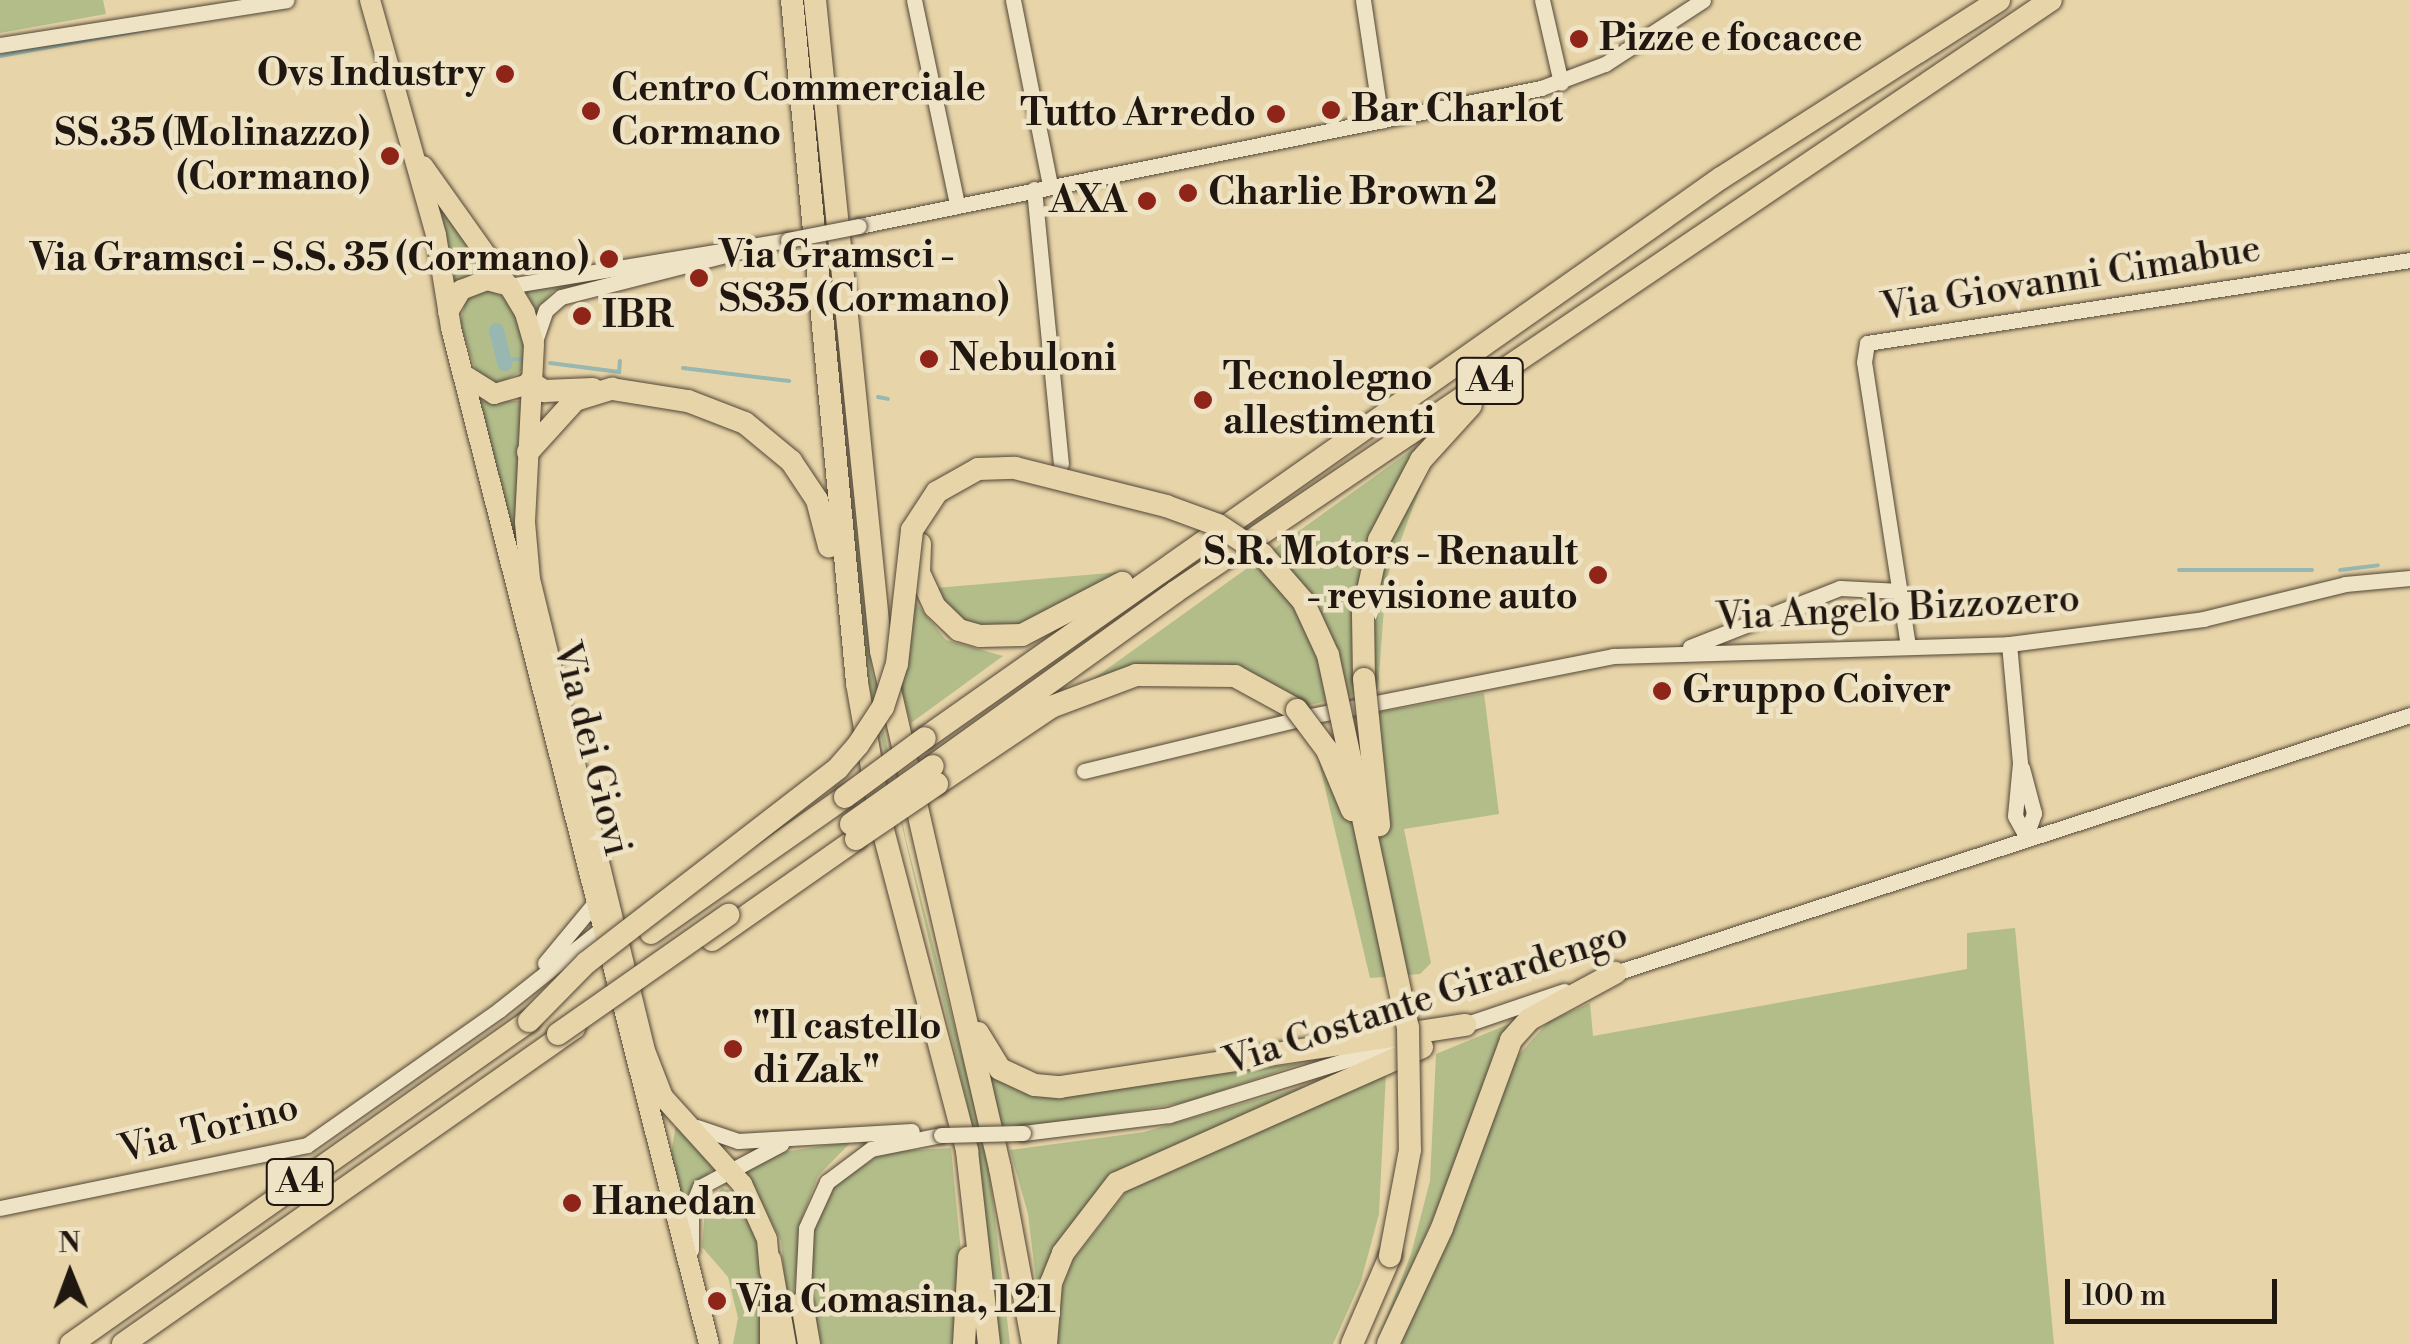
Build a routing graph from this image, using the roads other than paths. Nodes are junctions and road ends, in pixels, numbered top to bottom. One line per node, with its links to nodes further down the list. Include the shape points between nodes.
1 (286, 0): 12 (street)
2 (370, 0): 14 (main road)
3 (792, 0): 40 (highway)
4 (815, 0): 50 (highway, via 877,624)
5 (914, 0): 17 (street)
6 (1013, 0): 16 (street)
7 (1362, 0): 15 (street)
8 (1542, 0): 13 (street)
9 (1704, 0): 13 (street, via 1650,38)
10 (1999, 0): 21 (highway, A4)
11 (2051, 0): 26 (highway, A4)
12 (0, 45)
13 (1561, 83): 15 (street)
14 (399, 114): 19 (main road, via 427,174); 24 (main road, via 439,250)
15 (1381, 121): 16 (street)
16 (1042, 188): 17 (street); 31 (street)
17 (958, 204): 18 (street, bridge)
18 (754, 246): 22 (street); 25 (street, via 722,260 561,297 542,317)
19 (491, 259): 22 (street); 23 (main road)
20 (2410, 260): 36 (street, Via Giovanni Cimabue, via 1867,343 1864,362)
21 (1586, 273): 32 (highway, bridge, via 1516,312 1108,592 1043,626 1001,639 960,630 934,606 919,573 930,516 961,487 1012,479); 53 (highway, A4, bridge)
22 (546, 280): 23 (street)
23 (508, 285): 24 (main road, via 468,286); 25 (main road)
24 (448, 312): 27 (main road)
25 (534, 344): 28 (main road)
26 (1502, 372): 44 (highway, A4, via 1175,592); 48 (highway, bridge, via 1421,460 1392,509 1366,590 1364,679)
27 (464, 375): 28 (main road, via 494,394); 34 (main road, Via dei Giovi)
28 (530, 383): 29 (highway, via 544,391); 30 (main road, Via dei Giovi)
29 (612, 390): 30 (highway, via 558,412); 40 (highway, via 718,412 744,423 791,460 824,517)
30 (528, 452): 33 (main road, Via dei Giovi)
31 (1061, 464)
32 (1075, 486): 48 (highway, bridge, via 1198,516 1238,536 1284,574 1328,655); 53 (highway, bridge, via 996,468 956,478 938,492 912,530 902,635 876,722 838,768 586,963)
33 (527, 489): 34 (street); 42 (main road, Via dei Giovi, via 530,580)
34 (494, 502): 47 (main road, Via dei Giovi)
35 (2410, 578): 37 (street, Via Angelo Bizzozero, via 2345,584 2184,622)
36 (1900, 591): 38 (street, Via Giovanni Cimabue); 39 (street, Via Angelo Bizzozero, via 1840,588)
37 (2009, 644): 38 (street, Via Angelo Bizzozero); 46 (street, via 2020,764 2034,813)
38 (1908, 646): 39 (street, Via Angelo Bizzozero)
39 (1682, 651): 43 (street, Via Angelo Bizzozero, via 1612,656 1329,712)
40 (854, 656): 60 (highway, via 883,830)
41 (2410, 714): 46 (street, Via Costante Girardengo)
42 (570, 752): 49 (street, via 604,916); 56 (main road, Via dei Giovi, via 648,1061 664,1096)
43 (1084, 771)
44 (935, 775): 45 (highway, A4, bridge); 48 (highway, bridge, via 1051,707 1136,676 1235,676 1296,710 1336,769)
45 (854, 831): 55 (highway, A4, bridge); 55 (highway, via 600,1017)
46 (2026, 836): 51 (street, Via Costante Girardengo)
47 (593, 905): 49 (main road, Via dei Giovi); 52 (street, Via Torino)
48 (1385, 908): 63 (highway, bridge, via 1408,1028 1414,1110 1406,1195)
49 (600, 930): 52 (street, Via Torino); 65 (main road, Via dei Giovi)
50 (953, 968): 54 (highway, via 988,1056 1035,1085 1129,1079); 61 (highway)
51 (1616, 973): 54 (street, Via Costante Girardengo); 81 (highway, via 1530,1019 1511,1040 1442,1228)
52 (512, 999): 62 (street, Via Torino, via 307,1145)
53 (528, 1020): 68 (highway, A4)
54 (1465, 1025): 57 (street, Via Costante Girardengo, bridge, via 1170,1115 1024,1134); 78 (highway, via 1117,1182 1063,1253 1051,1283)
55 (558, 1034): 69 (highway, A4)
56 (697, 1127): 58 (street, Via Costante Girardengo, via 733,1140); 59 (main road, Via dei Giovi)
57 (941, 1134): 58 (street, Via Costante Girardengo); 66 (street, via 871,1149 827,1182 806,1228)
58 (829, 1136): 59 (street, Via Costante Girardengo, via 774,1146)
59 (729, 1168): 64 (main road, Via dei Giovi, via 755,1210); 65 (street, Via Costante Girardengo, via 700,1187 691,1209)
60 (972, 1178): 67 (highway); 75 (highway)
61 (1005, 1194): 76 (highway); 77 (highway)
62 (0, 1208)
63 (1390, 1256): 79 (highway); 80 (highway)
64 (770, 1260): 71 (main road, Via dei Giovi); 72 (highway)
65 (694, 1286): 70 (main road, Via dei Giovi)
66 (802, 1303): 73 (street); 74 (highway)
67 (963, 1340)
68 (72, 1344)
69 (122, 1344)
70 (709, 1344)
71 (770, 1344)
72 (785, 1344)
73 (801, 1344)
74 (809, 1344)
75 (989, 1344)
76 (1019, 1344)
77 (1033, 1344)
78 (1046, 1344)
79 (1352, 1344)
80 (1366, 1344)
81 (1388, 1344)

